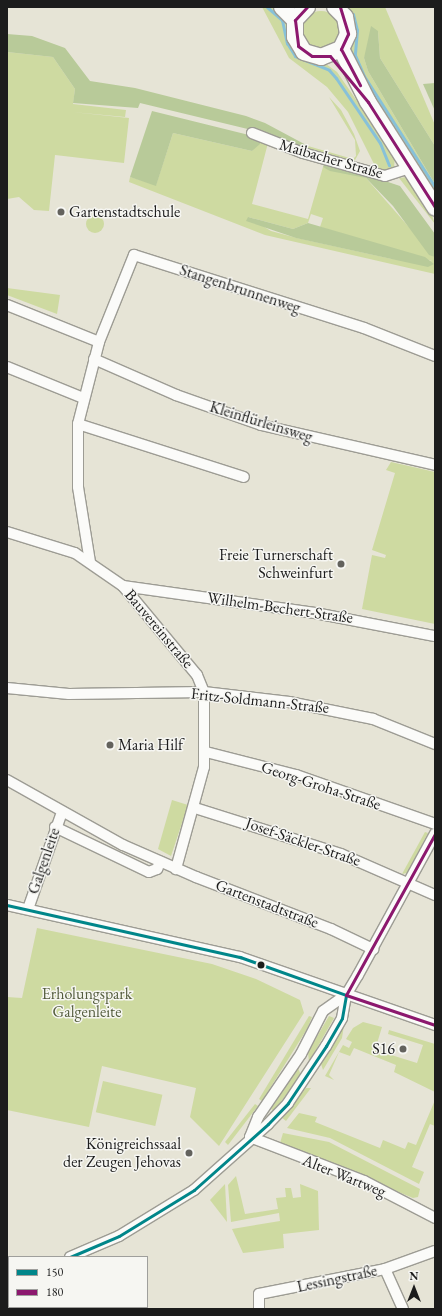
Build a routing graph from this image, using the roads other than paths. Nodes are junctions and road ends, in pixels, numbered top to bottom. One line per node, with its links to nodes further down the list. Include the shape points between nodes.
1 (282, 7): 3 (main road)
2 (338, 8): 4 (main road, via 348,34)
3 (303, 11): 4 (main road, via 295,38 301,49 312,56)
4 (335, 52): 6 (main road, Maibacher Straße)
5 (252, 133): 6 (street, Maibacher Straße, via 303,153 385,176)
6 (410, 168): 7 (main road, Maibacher Straße)
7 (435, 207)
8 (7, 305): 9 (street)
9 (99, 342): 10 (street, Stangenbrunnenweg, via 134,255 364,328); 11 (street)
10 (435, 356)
11 (94, 359): 13 (street); 15 (street, Kleinflürleinsweg, via 176,395 261,425)
12 (7, 367): 13 (street)
13 (83, 398): 14 (street)
14 (78, 424): 16 (street); 18 (street, via 78,487)
15 (435, 465)
16 (244, 477)
17 (7, 532): 18 (street, via 61,547)
18 (90, 562): 19 (street, Bauvereinstraße)
19 (123, 586): 20 (street, Wilhelm-Bechert-Straße, via 315,613); 22 (street, Bauvereinstraße, via 184,656)
20 (435, 636)
21 (7, 688): 22 (street, Fritz-Soldmann-Straße, via 69,694)
22 (204, 692): 23 (street, Fritz-Soldmann-Straße, via 342,710 373,719); 24 (street, Bauvereinstraße)
23 (435, 744)
24 (206, 752): 26 (street, Bauvereinstraße); 28 (street, Georg-Groha-Straße, via 296,775)
25 (7, 780): 27 (street, Gartenstadtstraße)
26 (195, 808): 32 (street, Bauvereinstraße); 33 (street, Josef-Säckler-Straße, via 267,828)
27 (62, 812): 29 (street, Galgenleite); 31 (street, Gartenstadtstraße)
28 (435, 824)
29 (55, 826): 31 (street, via 149,872 157,869); 36 (street, Galgenleite)
30 (435, 834): 33 (street)
31 (160, 862): 32 (street, Gartenstadtstraße)
32 (176, 869): 37 (street, Gartenstadtstraße, via 331,929)
33 (409, 882): 34 (street, Josef-Säckler-Straße); 37 (street)
34 (435, 895)
35 (7, 905): 36 (street, Galgenleite)
36 (28, 909): 38 (street, Galgenleite, via 240,956)
37 (373, 949): 38 (street)
38 (346, 994): 39 (street, Galgenleite); 40 (street, via 323,1011); 41 (street, via 342,1018)
39 (435, 1025)
40 (301, 1054): 41 (street); 42 (street, via 258,1117)
41 (309, 1073): 42 (street, via 288,1103)
42 (250, 1137): 43 (street, Alter Wartweg, via 364,1181); 45 (street, via 194,1190 120,1236)
43 (435, 1218)
44 (435, 1251): 46 (street, Lessingstraße)
45 (72, 1256)
46 (385, 1269): 47 (street, Lessingstraße, via 259,1294); 48 (street)
47 (259, 1309)
48 (403, 1309)

